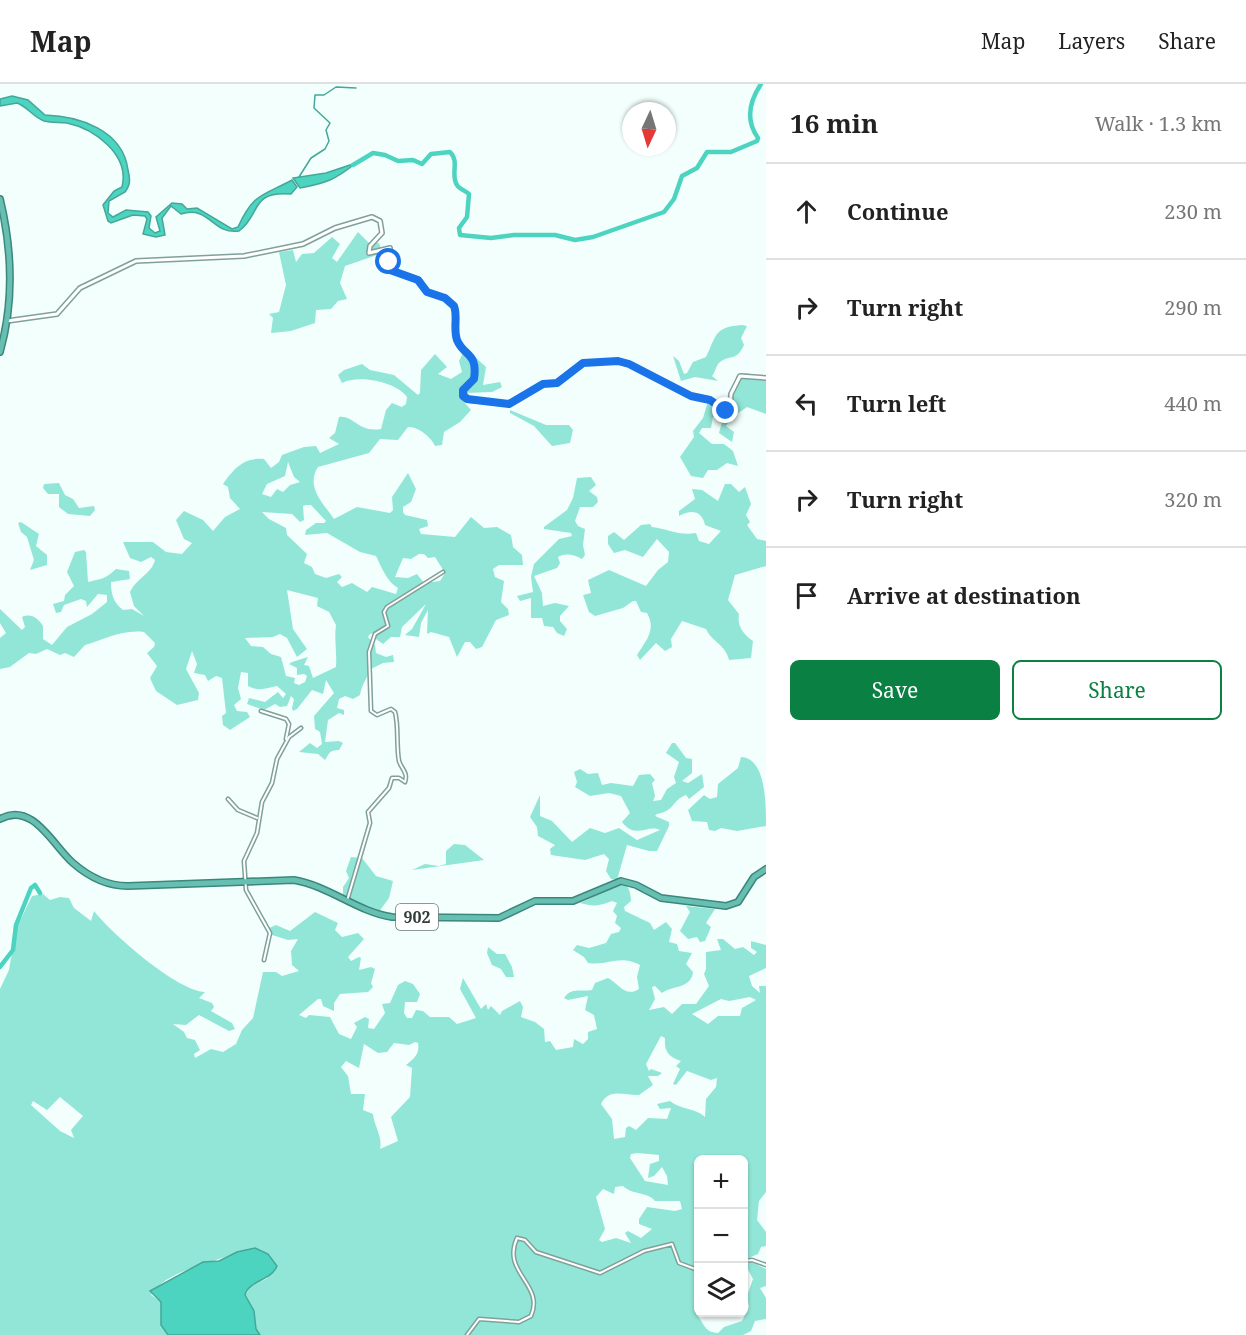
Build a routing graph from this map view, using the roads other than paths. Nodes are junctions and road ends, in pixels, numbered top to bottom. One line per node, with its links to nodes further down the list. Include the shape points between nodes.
1 (0, 199): 2 (highway, via 9,268)
2 (7, 321): 3 (highway); 4 (street, via 57,314 80,288 136,261 244,256 303,244 335,228 372,217 381,221 382,233 370,246 369,254 390,248 390,270 418,280 427,292 454,306 458,341 474,362 474,379 463,390 467,399 509,404 543,384 557,383 583,363 618,361 691,396 710,400 726,411 740,376)
3 (0, 352)
4 (766, 378)
5 (443, 572): 14 (street, via 387,607 384,612 388,626 375,634 369,650 371,711 375,715 391,709 395,712 400,763 406,780 392,778 389,788 368,812 370,825)
6 (261, 711): 8 (street, via 286,719 289,724)
7 (301, 728): 8 (street)
8 (285, 742): 10 (street)
9 (228, 799): 10 (street, via 238,810)
10 (257, 818): 13 (street, via 257,833 243,866)
11 (0, 819): 13 (highway, 902, via 10,815 27,818 86,873 116,885)
12 (766, 869): 14 (highway, 902, via 754,877 738,902 726,906 661,898 623,881 573,901 539,901 494,918 392,917)
13 (245, 882): 14 (highway, 902, via 300,881); 15 (street, via 269,932)
14 (347, 901)
15 (264, 960)
16 (748, 1261): 17 (street)
17 (766, 1265)
18 (694, 1268): 19 (street, via 679,1263 675,1246 670,1244 644,1251 600,1273 536,1252 525,1240 517,1238 514,1263 533,1293 531,1316 519,1322 479,1319)
19 (467, 1335)

